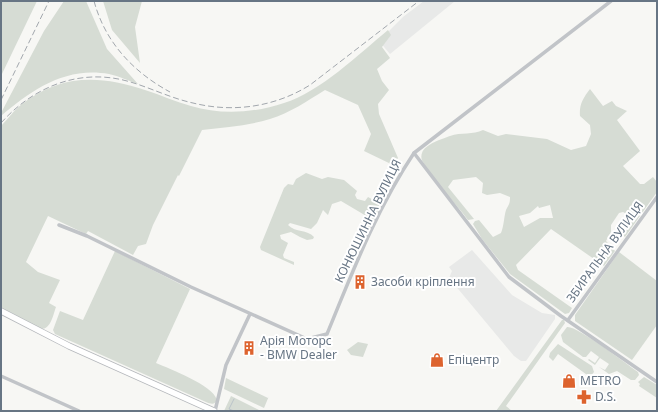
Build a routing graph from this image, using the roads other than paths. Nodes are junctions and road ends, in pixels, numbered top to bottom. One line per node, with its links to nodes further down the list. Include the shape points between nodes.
1 (611, 1): 2 (street, КОНЮШИННА ВУЛИЦЯ)
2 (414, 153): 6 (street, КОНЮШИННА ВУЛИЦЯ, via 378,219 326,334 306,339); 7 (street, via 509,277)
3 (657, 196): 7 (street, ЗБИРАЛЬНА ВУЛИЦЯ)
4 (59, 225): 6 (street)
5 (1, 312): 11 (highway, via 69,346)
6 (250, 314): 11 (street, via 226,365)
7 (568, 320): 9 (street)
8 (1, 376): 10 (street)
9 (657, 382)
10 (79, 411)
11 (214, 411)

